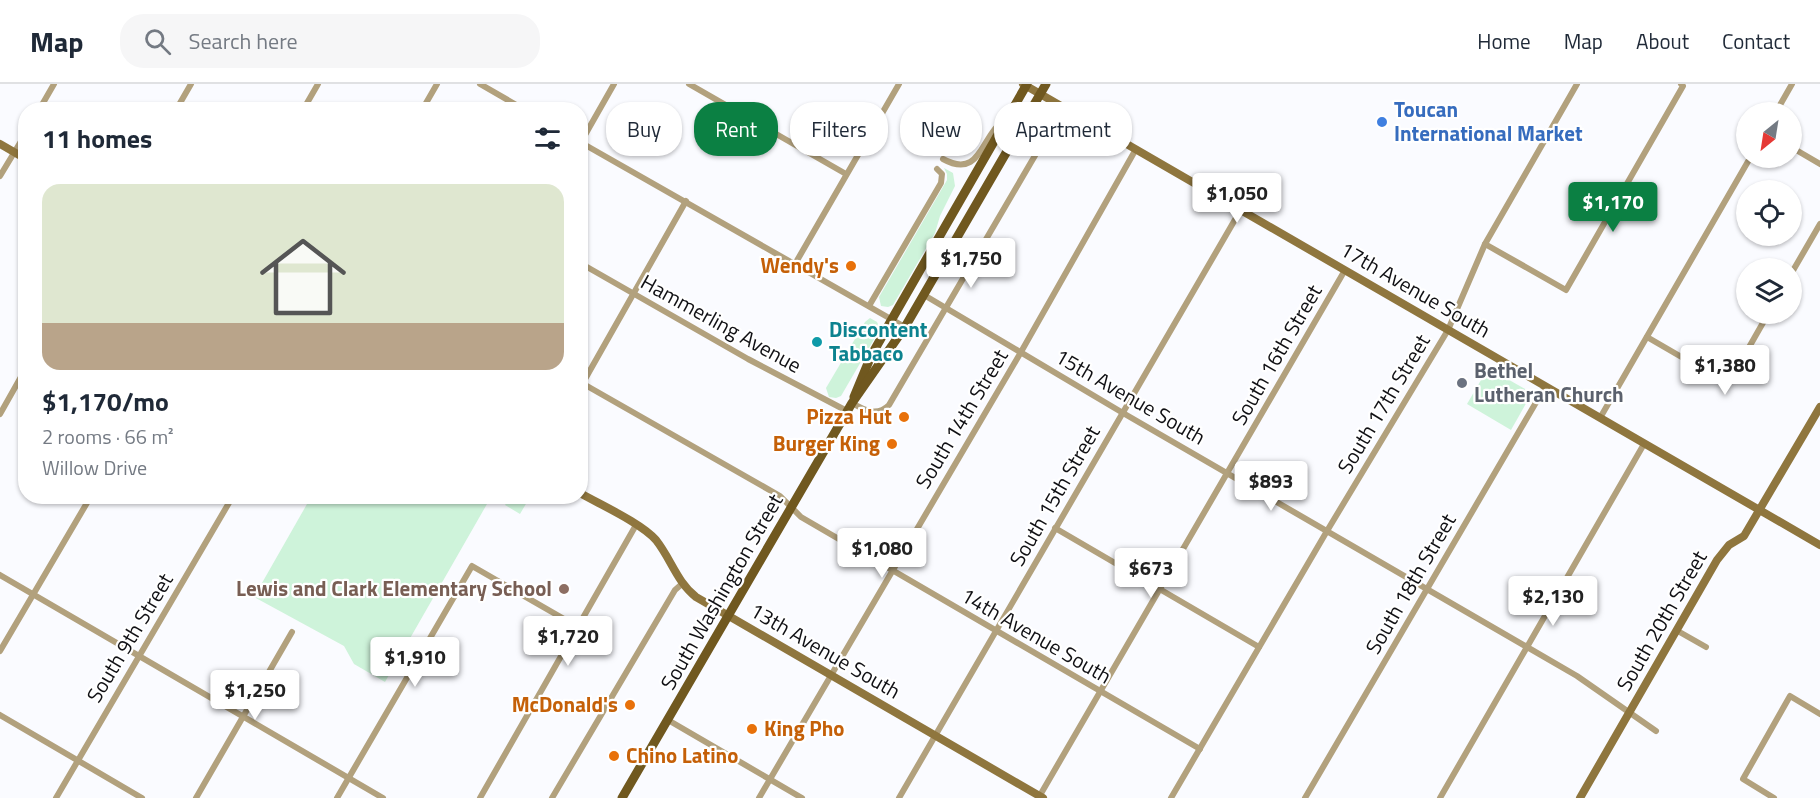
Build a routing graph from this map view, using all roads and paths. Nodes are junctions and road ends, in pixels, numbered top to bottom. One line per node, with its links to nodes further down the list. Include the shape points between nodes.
1 (54, 84): 15 (street)
2 (191, 84): 16 (street)
3 (318, 84): 17 (street)
4 (437, 84): 18 (street)
5 (480, 84): 19 (street)
6 (614, 84): 23 (street)
7 (689, 84): 39 (street)
8 (1046, 84): 14 (main road, South Washington Street)
9 (1577, 84): 44 (street, South 17th Street)
10 (1681, 84): 44 (street, via 1566,290)
11 (1792, 84): 22 (street)
12 (897, 85): 39 (street)
13 (1025, 85): 14 (street, 17th Avenue South); 20 (main road, South Washington Street)
14 (1041, 94): 21 (street, 17th Avenue South); 50 (main road, South Washington Street)
15 (44, 102)
16 (181, 102)
17 (308, 102)
18 (427, 102)
19 (511, 102)
20 (1016, 102)
21 (1055, 102)
22 (1782, 102)
23 (588, 130)
24 (994, 131): 35 (street, via 972,161 961,165)
25 (994, 142): 53 (main road, South Washington Street)
26 (0, 144): 31 (street)
27 (18, 146): 31 (street)
28 (588, 146): 41 (street)
29 (1132, 147): 30 (street, 17th Avenue South)
30 (1136, 149): 42 (street, 17th Avenue South); 58 (street, South 14th Street)
31 (14, 153): 33 (street); 40 (street)
32 (1802, 153): 36 (street)
33 (18, 155)
34 (1035, 156): 52 (street)
35 (943, 159)
36 (1820, 164)
37 (1744, 168): 57 (street)
38 (937, 169): 51 (street, via 942,174 941,183)
39 (846, 174): 46 (street)
40 (0, 176)
41 (686, 201): 46 (street); 49 (street)
42 (1240, 211): 48 (street, 17th Avenue South); 65 (street, South 15th Street)
43 (1820, 224): 45 (street)
44 (1485, 244): 56 (street, South 17th Street)
45 (1800, 258)
46 (795, 264): 51 (street)
47 (588, 268): 49 (street, Hammerling Avenue)
48 (1345, 270): 56 (street, 17th Avenue South); 69 (street, South 16th Street)
49 (633, 294): 59 (street); 63 (street, Hammerling Avenue, via 748,359)
50 (924, 295): 52 (street, 15th Avenue South); 55 (main road, South Washington Street)
51 (869, 306): 53 (street)
52 (946, 308): 58 (street, 15th Avenue South); 63 (street, Hammerling Avenue, via 885,409 876,412)
53 (892, 319): 55 (street); 63 (main road, South Washington Street)
54 (1762, 324): 57 (street, via 1728,384)
55 (905, 327): 63 (main road, South Washington Street)
56 (1448, 330): 61 (street, 17th Avenue South); 77 (street, South 17th Street)
57 (1647, 337): 67 (street)
58 (1021, 352): 65 (street, 15th Avenue South); 79 (street, South 14th Street)
59 (588, 372)
60 (18, 382): 66 (street)
61 (1545, 387): 67 (street, 17th Avenue South); 82 (street, South 18th Street)
62 (588, 388): 73 (street, 14th Avenue South, via 780,496)
63 (849, 407): 73 (main road, South Washington Street)
64 (1820, 407): 74 (street, South 20th Street)
65 (1123, 413): 69 (street, 15th Avenue South); 76 (street, South 15th Street)
66 (0, 414)
67 (1600, 418): 68 (street, 17th Avenue South)
68 (1644, 444): 74 (street, 17th Avenue South); 92 (street)
69 (1228, 473): 77 (street, 15th Avenue South); 83 (street, South 16th Street)
70 (588, 498): 75 (street, 13th Avenue South)
71 (86, 504): 84 (street)
72 (228, 504): 94 (street, South 9th Street)
73 (791, 509): 79 (street, 14th Avenue South); 85 (main road, South Washington Street)
74 (1759, 510): 78 (street, 17th Avenue South); 87 (street, South 20th Street, via 1744,536 1717,560)
75 (636, 525): 81 (street, 13th Avenue South, via 655,540); 86 (street)
76 (1055, 528): 83 (street); 88 (street, South 15th Street)
77 (1327, 531): 82 (street, 15th Avenue South); 90 (street, South 17th Street)
78 (1820, 545)
79 (892, 571): 88 (street, 14th Avenue South); 95 (street, South 14th Street)
80 (0, 575): 84 (street)
81 (683, 583): 85 (street, 13th Avenue South, via 696,597); 116 (street, via 675,590)
82 (1426, 589): 92 (street, 15th Avenue South); 122 (street, South 18th Street)
83 (1160, 590): 90 (street); 96 (street, South 16th Street)
84 (33, 595): 93 (street); 94 (street)
85 (728, 615): 95 (street, 13th Avenue South); 101 (main road, South Washington Street)
86 (578, 627): 106 (street, via 471,566); 115 (street)
87 (1676, 630): 91 (street); 97 (street, South 20th Street)
88 (996, 631): 96 (street, 14th Avenue South); 103 (street, South 15th Street)
89 (292, 632): 100 (street)
90 (1259, 647): 104 (street, South 17th Street)
91 (1706, 647)
92 (1527, 648): 97 (street, 15th Avenue South); 123 (street)
93 (0, 651)
94 (138, 656): 100 (street); 105 (street, South 9th Street)
95 (830, 675): 103 (street, 13th Avenue South); 107 (street, South 14th Street)
96 (1100, 692): 104 (street, 14th Avenue South); 108 (street, South 16th Street)
97 (1629, 712): 102 (street, 15th Avenue South); 109 (street, South 20th Street)
98 (1820, 714): 124 (street, via 1790,696 1743,779)
99 (0, 715): 105 (street)
100 (244, 718): 106 (street); 112 (street)
101 (668, 720): 107 (street); 117 (main road, South Washington Street)
102 (1656, 731)
103 (936, 736): 108 (street, 13th Avenue South); 120 (street, South 15th Street)
104 (1200, 749): 121 (street, South 17th Street)
105 (77, 760): 110 (street, South 9th Street); 111 (street)
106 (349, 778): 113 (street); 114 (street)
107 (770, 780): 118 (street, South 14th Street); 119 (street)
108 (1040, 797)
109 (1582, 797)
110 (56, 798)
111 (142, 798)
112 (196, 798)
113 (337, 798)
114 (383, 798)
115 (480, 798)
116 (552, 798)
117 (622, 798)
118 (759, 798)
119 (802, 798)
120 (899, 798)
121 (1172, 798)
122 (1305, 798)
123 (1440, 798)
124 (1774, 798)

